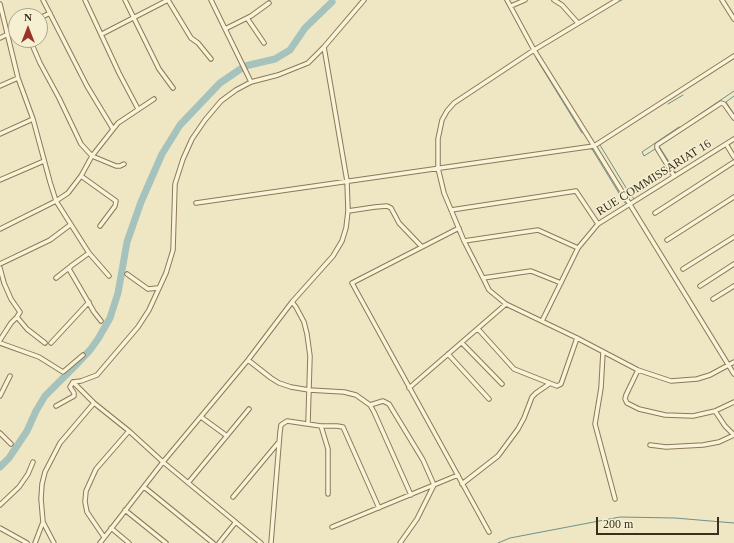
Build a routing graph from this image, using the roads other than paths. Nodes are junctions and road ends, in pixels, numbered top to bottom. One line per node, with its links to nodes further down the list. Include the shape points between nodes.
1 (43, 0): 15 (street)
2 (85, 0): 22 (street)
3 (125, 0): 16 (street)
4 (168, 0): 16 (street); 30 (street, via 191,38 198,42)
5 (212, 0): 20 (street)
6 (364, 0): 25 (street)
7 (507, 0): 14 (street)
8 (525, 0): 14 (street)
9 (554, 0): 19 (street)
10 (617, 0): 19 (street)
11 (722, 0): 18 (street)
12 (0, 4): 21 (street)
13 (268, 4): 17 (street)
14 (511, 6): 28 (street)
15 (50, 13): 39 (street, via 87,86)
16 (134, 18): 22 (street); 34 (street, via 159,69)
17 (247, 18): 20 (street); 24 (street)
18 (734, 19)
19 (578, 23): 28 (street)
20 (225, 29): 32 (street)
21 (8, 34): 23 (street)
22 (102, 34): 36 (street)
23 (0, 38)
24 (264, 43)
25 (324, 47): 32 (street, via 308,63); 53 (street)
26 (11, 48): 31 (street)
27 (33, 48): 44 (street, via 81,144)
28 (534, 50): 43 (street); 49 (street, via 447,111 442,120 438,139)
29 (734, 56): 43 (street)
30 (211, 59)
31 (18, 78): 33 (street); 38 (street)
32 (251, 82): 84 (street, via 236,90 217,106 192,139 182,159 175,184 173,250)
33 (0, 86)
34 (173, 88)
35 (154, 99): 36 (street)
36 (138, 109): 39 (street)
37 (734, 118): 51 (street, via 721,103 657,146)
38 (33, 119): 40 (street); 46 (street)
39 (113, 129): 44 (street)
40 (0, 134)
41 (734, 139): 42 (street, RUE COMMISSARIAT 16)
42 (726, 144): 45 (street); 51 (street, RUE COMMISSARIAT 16)
43 (594, 146): 49 (street); 57 (street)
44 (92, 156): 48 (street, via 116,166); 50 (street)
45 (734, 157)
46 (44, 161): 52 (street); 55 (street)
47 (734, 162): 60 (street)
48 (124, 164)
49 (438, 168): 53 (street); 58 (street)
50 (81, 176): 55 (street, via 68,193); 63 (street, via 116,201)
51 (674, 176): 57 (street, RUE COMMISSARIAT 16)
52 (0, 180)
53 (347, 181): 56 (street); 59 (street)
54 (734, 197): 67 (street)
55 (56, 201): 62 (street); 65 (street)
56 (196, 203)
57 (630, 204): 61 (street, RUE COMMISSARIAT 16); 104 (street)
58 (451, 210): 61 (street, via 576,191); 64 (street)
59 (348, 211): 69 (street, via 387,206); 87 (street, via 342,242 333,256)
60 (655, 213)
61 (598, 224): 70 (street, RUE COMMISSARIAT 16)
62 (70, 225): 71 (street); 72 (street, via 50,240)
63 (100, 226)
64 (459, 228): 68 (street); 69 (street)
65 (0, 229)
66 (734, 237): 76 (street)
67 (667, 240)
68 (464, 241): 70 (street, via 538,230); 80 (street)
69 (422, 247): 111 (street, via 352,284)
70 (578, 248): 81 (street, RUE COMMISSARIAT 16)
71 (89, 253): 74 (street); 78 (street)
72 (0, 264)
73 (734, 264): 82 (street)
74 (70, 267): 79 (street); 86 (street)
75 (0, 268): 89 (street, via 11,299 20,312)
76 (684, 269)
77 (127, 274): 84 (street, via 148,289)
78 (109, 276)
79 (56, 278)
80 (483, 278): 81 (street, via 531,271); 88 (street, via 490,290)
81 (561, 283): 91 (street, RUE COMMISSARIAT 16)
82 (700, 286)
83 (734, 286): 85 (street)
84 (158, 288): 108 (street, via 149,310 138,327 97,375)
85 (713, 299)
86 (89, 302): 90 (street); 97 (street)
87 (292, 302): 102 (street); 112 (street, via 308,334)
88 (506, 304): 91 (street); 92 (street)
89 (17, 317): 94 (street); 96 (street)
90 (101, 321)
91 (542, 321): 93 (street)
92 (478, 329): 98 (street); 110 (street, via 514,369)
93 (577, 338): 99 (street); 110 (street, via 561,384)
94 (0, 340)
95 (0, 343): 101 (street, via 39,357 63,372)
96 (45, 343)
97 (51, 343)
98 (462, 343): 100 (street); 109 (street)
99 (603, 352): 105 (street); 141 (street, via 595,424)
100 (448, 354): 111 (street); 114 (street)
101 (83, 355)
102 (248, 360): 112 (street, via 279,383); 121 (street)
103 (734, 362): 104 (street)
104 (729, 366): 105 (street, via 710,375 684,381 671,381); 106 (street)
105 (638, 370): 120 (street, via 625,399 632,406 665,415 693,416)
106 (734, 374)
107 (10, 376): 113 (street)
108 (73, 382): 116 (street); 118 (street, via 70,387 74,396)
109 (502, 384)
110 (549, 384): 135 (street, via 532,397 518,429 498,456)
111 (409, 388): 133 (street)
112 (309, 390): 117 (street, via 344,392 356,395); 122 (street)
113 (0, 396)
114 (489, 399)
115 (734, 402): 120 (street)
116 (94, 403): 124 (street); 145 (street, via 60,443 45,472 41,499)
117 (370, 405): 136 (street, via 383,401 389,404 423,460); 139 (street)
118 (56, 406)
119 (249, 409): 127 (street)
120 (715, 411): 126 (street)
121 (201, 417): 127 (street); 132 (street)
122 (308, 423): 123 (street); 128 (street, via 283,422)
123 (321, 426): 138 (street, via 328,449); 143 (street, via 343,427)
124 (129, 431): 132 (street); 151 (street, via 96,469 86,491 84,502 87,512)
125 (0, 433): 129 (street)
126 (734, 435): 130 (street, via 704,445)
127 (227, 436): 134 (street)
128 (279, 442): 140 (street); 161 (street)
129 (10, 444)
130 (650, 445)
131 (33, 462): 142 (street, via 19,488)
132 (163, 462): 134 (street); 137 (street)
133 (458, 475): 135 (street); 136 (street)
134 (188, 483): 146 (street)
135 (462, 484): 150 (street)
136 (434, 485): 139 (street); 162 (street, via 417,519)
137 (144, 487): 144 (street); 158 (street)
138 (328, 494)
139 (412, 495): 143 (street)
140 (233, 497)
141 (615, 499)
142 (0, 505)
143 (379, 508): 149 (street)
144 (126, 510): 148 (street); 157 (street)
145 (43, 522): 153 (street); 154 (street)
146 (235, 523): 159 (street); 160 (street)
147 (0, 528): 152 (street)
148 (111, 528): 151 (street); 156 (street)
149 (332, 528)
150 (489, 532)
151 (104, 537): 155 (street)
152 (27, 543)
153 (35, 543)
154 (54, 543)
155 (100, 543)
156 (130, 543)
157 (166, 543)
158 (213, 543)
159 (219, 543)
160 (261, 543)
161 (271, 543)
162 (400, 543)

